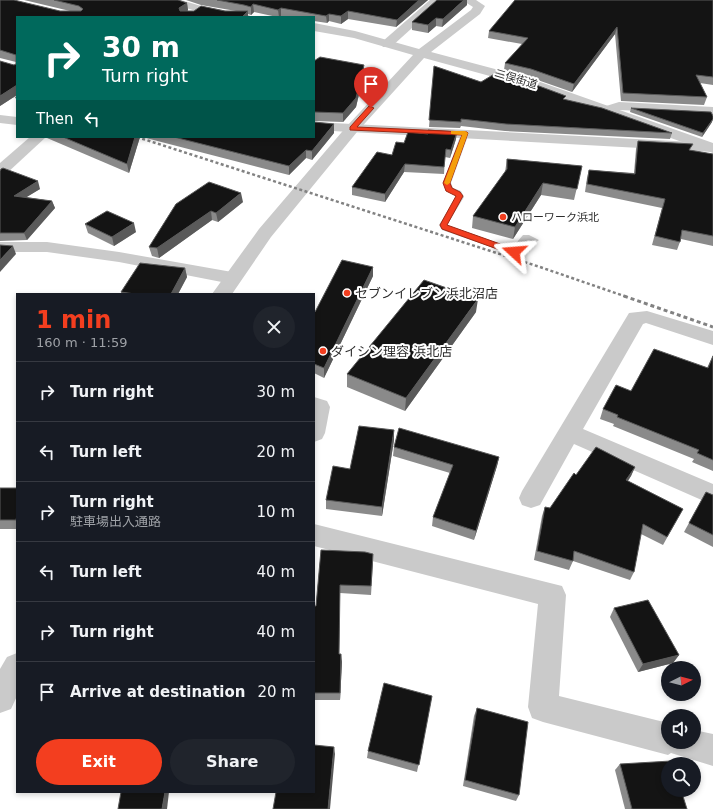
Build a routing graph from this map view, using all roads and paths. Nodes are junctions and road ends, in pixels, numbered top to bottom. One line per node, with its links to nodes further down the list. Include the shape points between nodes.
1 (437, 0): 8 (street)
2 (468, 0): 9 (street, via 479,6 476,12)
3 (174, 1): 4 (street)
4 (200, 9): 5 (street); 6 (street)
5 (189, 16)
6 (239, 16)
7 (315, 27): 8 (street, 二俣街道)
8 (388, 44): 9 (street, 二俣街道)
9 (421, 54): 10 (street, 二俣街道, via 524,81); 15 (street)
10 (608, 110): 11 (street, via 619,106); 18 (street, 二俣街道)
11 (713, 111)
12 (0, 119): 13 (street)
13 (16, 121)
14 (315, 126): 15 (street)
15 (352, 129): 16 (street); 22 (street, via 283,211)
16 (465, 133): 18 (street); 20 (lane, via 447,183 448,189 460,196 443,225 445,228 514,252 526,237)
17 (38, 138): 19 (street)
18 (713, 148)
19 (0, 171)
20 (535, 240)
21 (0, 247): 22 (street, via 47,247 119,257)
22 (232, 278): 23 (street)
23 (223, 293)
24 (713, 338): 27 (street, via 647,317 636,318)
25 (315, 405): 26 (street, via 320,407)
26 (315, 429)
27 (569, 432): 28 (street); 29 (street)
28 (713, 495)
29 (531, 498)
30 (315, 535): 33 (street, via 552,595 543,707)
31 (16, 669): 32 (street)
32 (0, 698)
33 (661, 737)
34 (701, 747): 35 (street)
35 (713, 750)

